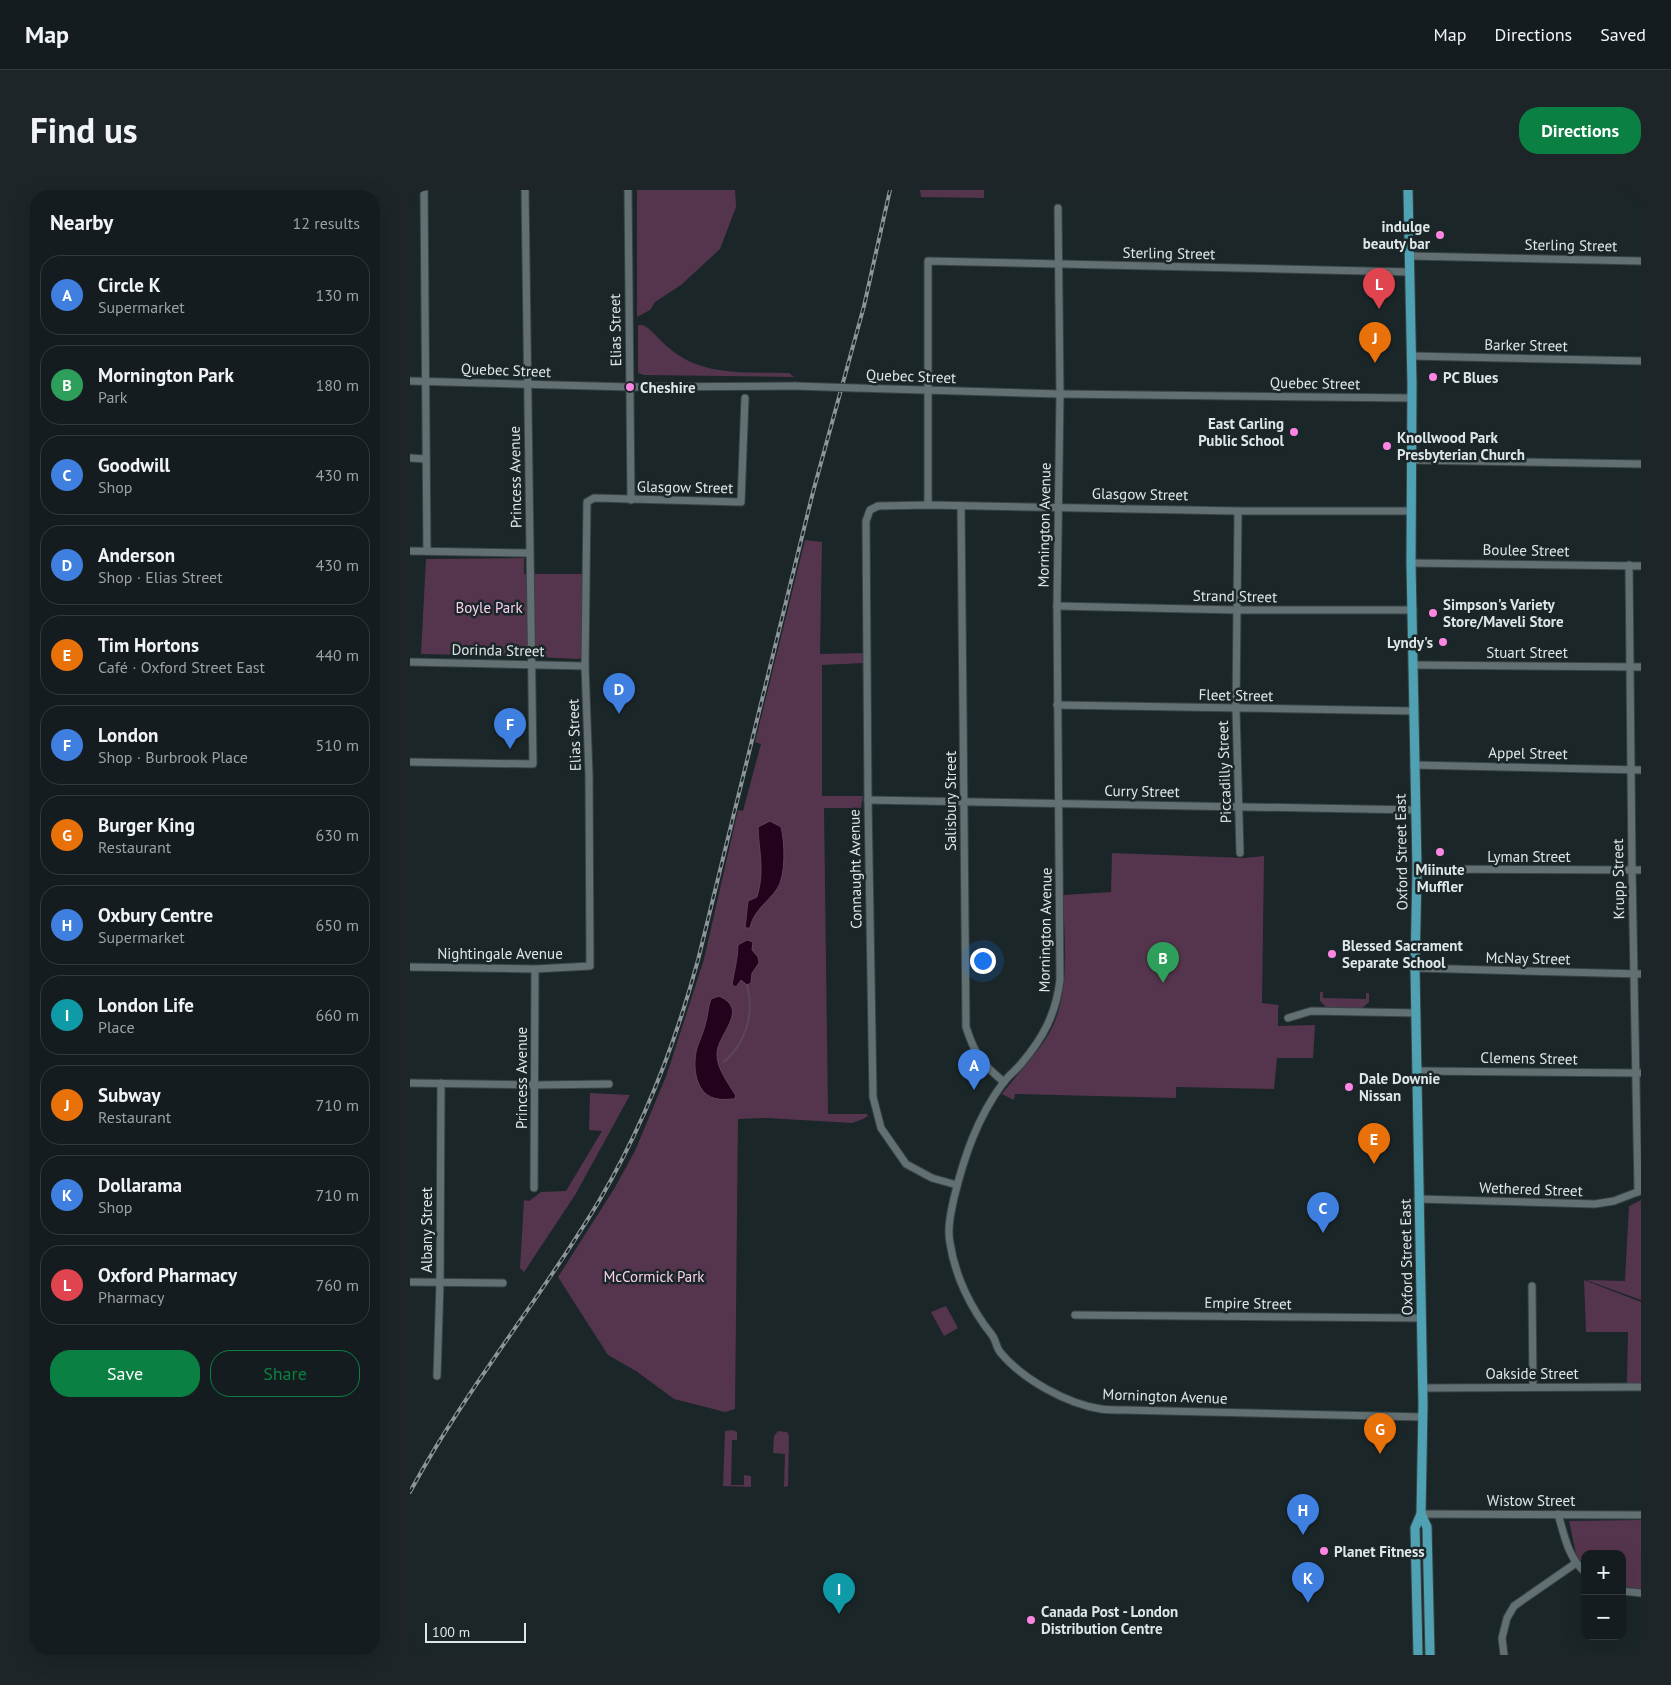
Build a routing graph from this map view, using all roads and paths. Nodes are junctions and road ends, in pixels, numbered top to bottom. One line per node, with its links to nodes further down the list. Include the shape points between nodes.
1 (424, 190): 13 (street)
2 (525, 190): 14 (street, Princess Avenue)
3 (628, 190): 15 (street, Elias Street)
4 (1408, 190): 6 (main road, Oxford Street East)
5 (1058, 208): 8 (street, Mornington Avenue)
6 (1410, 256): 7 (street, Sterling Street); 9 (main road, Oxford Street East)
7 (1641, 260)
8 (1059, 265): 9 (street, Sterling Street); 16 (street, Sterling Street, via 928,262); 17 (street, Mornington Avenue)
9 (1410, 272): 10 (main road, Oxford Street East)
10 (1411, 356): 11 (street, Barker Street); 19 (main road, Oxford Street East)
11 (1641, 361)
12 (410, 381): 13 (street, Quebec Street)
13 (426, 381): 14 (street, Quebec Street); 21 (street)
14 (527, 384): 15 (street, Quebec Street); 34 (street, Princess Avenue)
15 (630, 387): 16 (street, Quebec Street, bridge, via 795,386); 24 (street, Elias Street)
16 (927, 390): 17 (street, Quebec Street); 26 (street)
17 (1060, 394): 19 (street, Quebec Street); 28 (street, Mornington Avenue)
18 (745, 398): 24 (street, Glasgow Street, via 741,502)
19 (1411, 398): 22 (main road, Oxford Street East)
20 (410, 458): 21 (street)
21 (426, 459): 33 (street)
22 (1411, 460): 23 (street); 31 (main road, Oxford Street East)
23 (1641, 464)
24 (631, 500): 25 (street, Glasgow Street, via 594,498)
25 (587, 502): 44 (street, Elias Street)
26 (928, 505): 27 (street, Glasgow Street); 29 (street, Glasgow Street, via 878,506)
27 (961, 506): 28 (street, Glasgow Street); 55 (street, Salisbury Street)
28 (1058, 506): 30 (street, Glasgow Street); 38 (street, Mornington Avenue)
29 (870, 510): 54 (street, Connaught Avenue, via 866,521)
30 (1238, 510): 31 (street, Glasgow Street); 39 (street, Piccadilly Street)
31 (1411, 511): 35 (main road, Oxford Street East)
32 (410, 551): 33 (street)
33 (427, 551): 34 (street)
34 (530, 553): 42 (street, Princess Avenue)
35 (1411, 563): 36 (street, Boulee Street); 40 (main road, Oxford Street East)
36 (1629, 566): 37 (street, Boulee Street); 45 (street, Krupp Street)
37 (1641, 566)
38 (1057, 606): 39 (street, Strand Street); 47 (street, Mornington Avenue)
39 (1237, 610): 40 (street, Strand Street); 48 (street, Piccadilly Street)
40 (1413, 610): 43 (main road, Oxford Street East)
41 (410, 662): 42 (street, Dorinda Street)
42 (532, 665): 44 (street, Dorinda Street); 50 (street, Princess Avenue, via 533,764)
43 (1413, 665): 45 (street, Stuart Street); 49 (main road, Oxford Street East)
44 (585, 666): 64 (street, Elias Street)
45 (1629, 667): 46 (street, Stuart Street); 52 (street, Krupp Street)
46 (1641, 667)
47 (1057, 705): 48 (street, Fleet Street); 56 (street, Mornington Avenue)
48 (1236, 709): 49 (street, Fleet Street); 57 (street, Piccadilly Street)
49 (1413, 711): 51 (main road, Oxford Street East)
50 (410, 762)
51 (1414, 765): 52 (street, Appel Street); 58 (main road, Oxford Street East)
52 (1631, 770): 53 (street, Appel Street); 61 (street, Krupp Street)
53 (1641, 770)
54 (868, 800): 55 (street, Curry Street); 77 (street, Connaught Avenue, via 873,1097 877,1116 881,1128 906,1164 932,1178)
55 (964, 802): 56 (street, Curry Street); 72 (street, Salisbury Street, via 966,1027 977,1055)
56 (1058, 804): 57 (street, Curry Street); 72 (street, Mornington Avenue, via 1058,1001 1040,1040)
57 (1238, 807): 58 (street, Curry Street); 59 (street, Piccadilly Street)
58 (1415, 810): 60 (main road, Oxford Street East)
59 (1240, 853)
60 (1417, 869): 61 (street, Lyman Street); 65 (main road, Oxford Street East)
61 (1632, 870): 62 (street, Lyman Street); 67 (street, Krupp Street)
62 (1641, 870)
63 (410, 966): 66 (street, Nightingale Avenue)
64 (590, 966): 66 (street, Nightingale Avenue)
65 (1415, 968): 67 (street, McNay Street); 68 (main road, Oxford Street East)
66 (535, 969): 76 (street, Princess Avenue)
67 (1637, 974): 71 (street, Krupp Street)
68 (1416, 1013): 69 (street, via 1311,1011); 70 (main road, Oxford Street East)
69 (1288, 1018)
70 (1417, 1071): 71 (street, Clemens Street); 80 (main road, Oxford Street East)
71 (1638, 1073): 79 (street, Krupp Street)
72 (1004, 1082): 77 (street, Mornington Avenue, via 978,1123)
73 (410, 1083): 74 (street)
74 (441, 1083): 76 (street); 82 (street, Albany Street)
75 (609, 1084): 76 (street)
76 (534, 1085): 78 (street, Princess Avenue)
77 (957, 1185): 91 (street, Mornington Avenue, via 949,1242 964,1289 975,1311 994,1338 998,1351 1015,1367 1067,1399 1101,1409)
78 (534, 1188)
79 (1640, 1192): 80 (street, Wethered Street, via 1595,1204)
80 (1418, 1199): 86 (main road, Oxford Street East)
81 (410, 1282): 82 (street)
82 (440, 1282): 83 (street); 87 (street, Albany Street)
83 (503, 1283)
84 (1532, 1286): 88 (street)
85 (1075, 1314): 86 (street, Empire Street)
86 (1421, 1318): 90 (main road, Oxford Street East)
87 (438, 1376)
88 (1533, 1387): 89 (street, Oakside Street); 90 (street, Oakside Street)
89 (1641, 1387)
90 (1422, 1388): 91 (main road, Oxford Street East)
91 (1423, 1417): 92 (main road, Oxford Street East)
92 (1421, 1514): 93 (street, Wistow Street); 99 (main road, Oxford Street East, via 1415,1528); 100 (main road, Oxford Street East, via 1427,1527)
93 (1558, 1514): 94 (street, Wistow Street); 95 (street)
94 (1641, 1514)
95 (1576, 1563): 96 (street); 101 (street, via 1514,1606 1502,1638)
96 (1581, 1568)
97 (1626, 1591): 98 (street)
98 (1641, 1593)
99 (1418, 1655)
100 (1430, 1655)
101 (1504, 1655)

